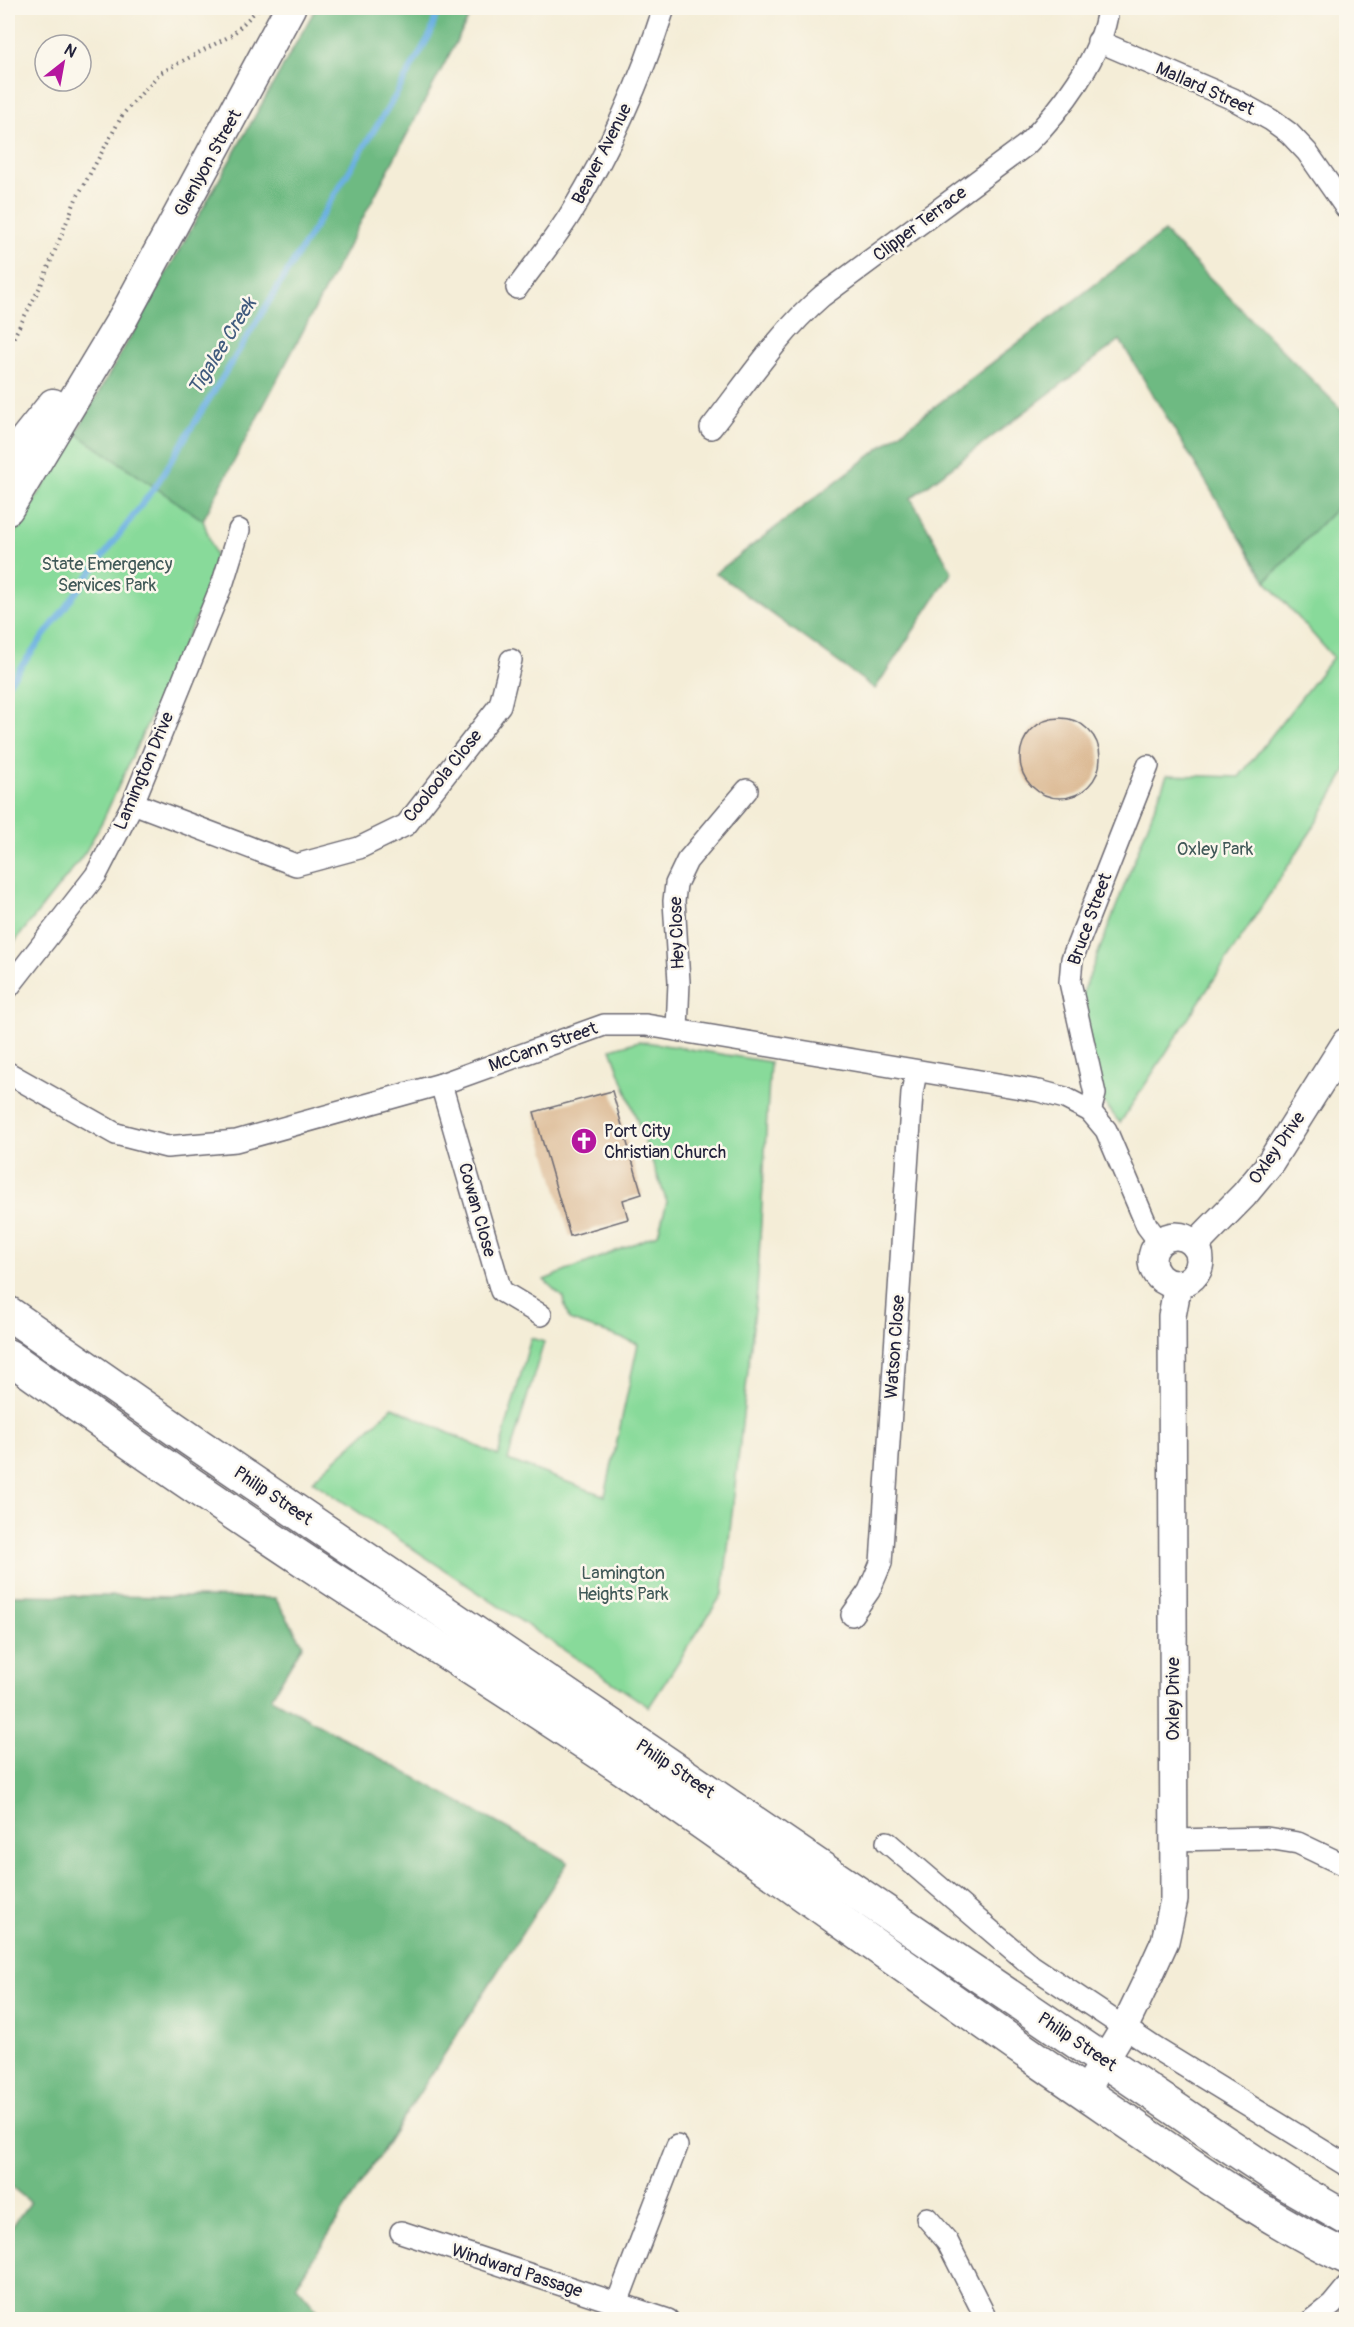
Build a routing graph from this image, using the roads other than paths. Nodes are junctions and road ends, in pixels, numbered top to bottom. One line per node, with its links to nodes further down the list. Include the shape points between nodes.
1 (290, 8): 7 (main road, Glenlyon Street)
2 (664, 8): 6 (street, Beaver Avenue, via 647,62 613,140 570,214)
3 (1108, 8): 4 (street, Clipper Terrace)
4 (1098, 41): 5 (street, Mallard Street, via 1233,99 1271,120 1307,152); 8 (street, Clipper Terrace, via 1065,100 1026,145 822,296 780,337)
5 (1347, 208)
6 (517, 288)
7 (123, 318): 9 (main road, Glenlyon Street); 10 (main road, Glenlyon Street)
8 (711, 428)
9 (8, 460)
10 (8, 509)
11 (239, 530): 15 (street, Lamington Drive, via 223,582)
12 (511, 660): 15 (street, Cooloola Close, via 500,705 406,825 359,848 296,865)
13 (1148, 766): 22 (street, Bruce Street, via 1072,959 1070,982 1095,1094)
14 (747, 790): 17 (street, Hey Close, via 687,861 676,884)
15 (133, 803): 16 (street, Lamington Drive, via 96,875)
16 (8, 988)
17 (677, 1030): 19 (street, McCann Street); 21 (street, McCann Street, via 604,1025)
18 (1344, 1051): 24 (street, Oxley Drive, via 1268,1166)
19 (916, 1072): 22 (street, McCann Street, via 1039,1091); 29 (street, Watson Close, via 881,1563)
20 (8, 1073): 21 (street, McCann Street, via 116,1134 167,1147 236,1141)
21 (441, 1084): 27 (street, Cowan Close, via 501,1291)
22 (1090, 1111): 23 (street, McCann Street, via 1106,1130 1147,1226)
23 (1160, 1243): 24 (street, via 1178,1236); 25 (street, via 1152,1258 1153,1266 1162,1280)
24 (1195, 1245): 25 (street, via 1199,1253 1198,1270 1194,1277)
25 (1178, 1284): 30 (street, Oxley Drive, via 1172,1316)
26 (8, 1313): 34 (main road, Philip Street)
27 (541, 1316)
28 (8, 1356): 35 (main road, Philip Street, via 309,1563 674,1803)
29 (852, 1616)
30 (1173, 1840): 32 (street, via 1267,1838 1298,1843); 33 (street, Oxley Drive, via 1173,1900 1165,1941)
31 (887, 1842): 33 (street, via 1032,1966)
32 (1347, 1866)
33 (1124, 2028): 34 (street, Oxley Drive); 37 (street)
34 (1105, 2061): 35 (street, Oxley Drive); 39 (main road, Philip Street, via 1287,2184)
35 (1085, 2092): 41 (main road, Philip Street, via 1272,2217)
36 (677, 2146): 43 (street)
37 (1347, 2165)
38 (927, 2218): 45 (street, via 947,2241)
39 (1347, 2218)
40 (401, 2232): 43 (street, Windward Passage)
41 (1347, 2257)
42 (1347, 2288): 46 (street)
43 (617, 2303): 44 (street, Windward Passage)
44 (668, 2319)
45 (987, 2319)
46 (1313, 2319)

